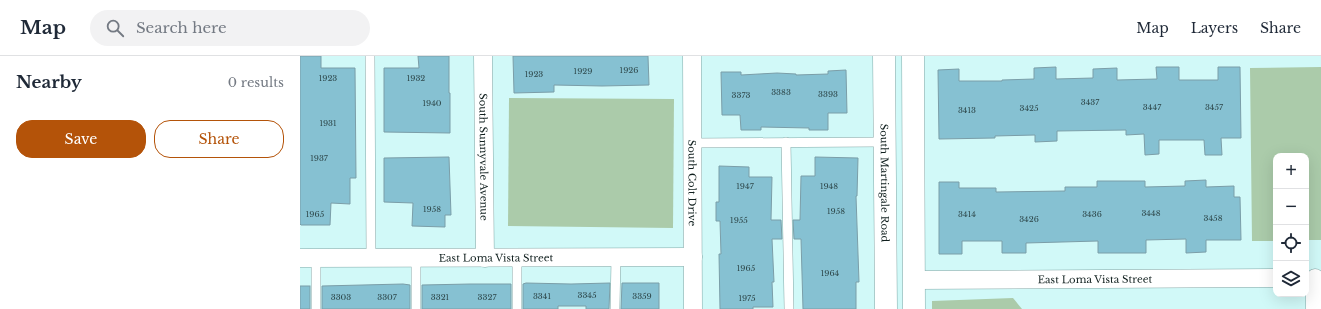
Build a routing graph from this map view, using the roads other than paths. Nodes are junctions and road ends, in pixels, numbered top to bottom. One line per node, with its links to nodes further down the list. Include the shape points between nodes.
1 (370, 56): 12 (lane)
2 (483, 56): 14 (street, South Sunnyvale Avenue)
3 (692, 56): 8 (street, South Colt Drive)
4 (884, 56): 7 (street, South Martingale Road)
5 (913, 56): 18 (street)
6 (786, 142): 7 (lane); 8 (lane); 24 (lane)
7 (884, 142): 25 (street, South Martingale Road)
8 (692, 143): 10 (street, South Colt Drive)
9 (616, 257): 10 (street, East Loma Vista Street); 15 (street, East Loma Vista Street); 22 (lane)
10 (693, 257): 23 (street, South Colt Drive)
11 (308, 258): 12 (street, East Loma Vista Street); 19 (lane)
12 (371, 258): 13 (street, East Loma Vista Street)
13 (416, 258): 14 (street, East Loma Vista Street); 20 (lane)
14 (484, 258): 15 (street, East Loma Vista Street)
15 (517, 258): 21 (lane)
16 (1273, 278): 18 (street, East Loma Vista Street)
17 (1314, 278): 27 (street)
18 (914, 280): 26 (street)
19 (316, 309)
20 (416, 309)
21 (517, 309)
22 (615, 309)
23 (693, 309)
24 (789, 309)
25 (886, 309)
26 (914, 309)
27 (1315, 309)

